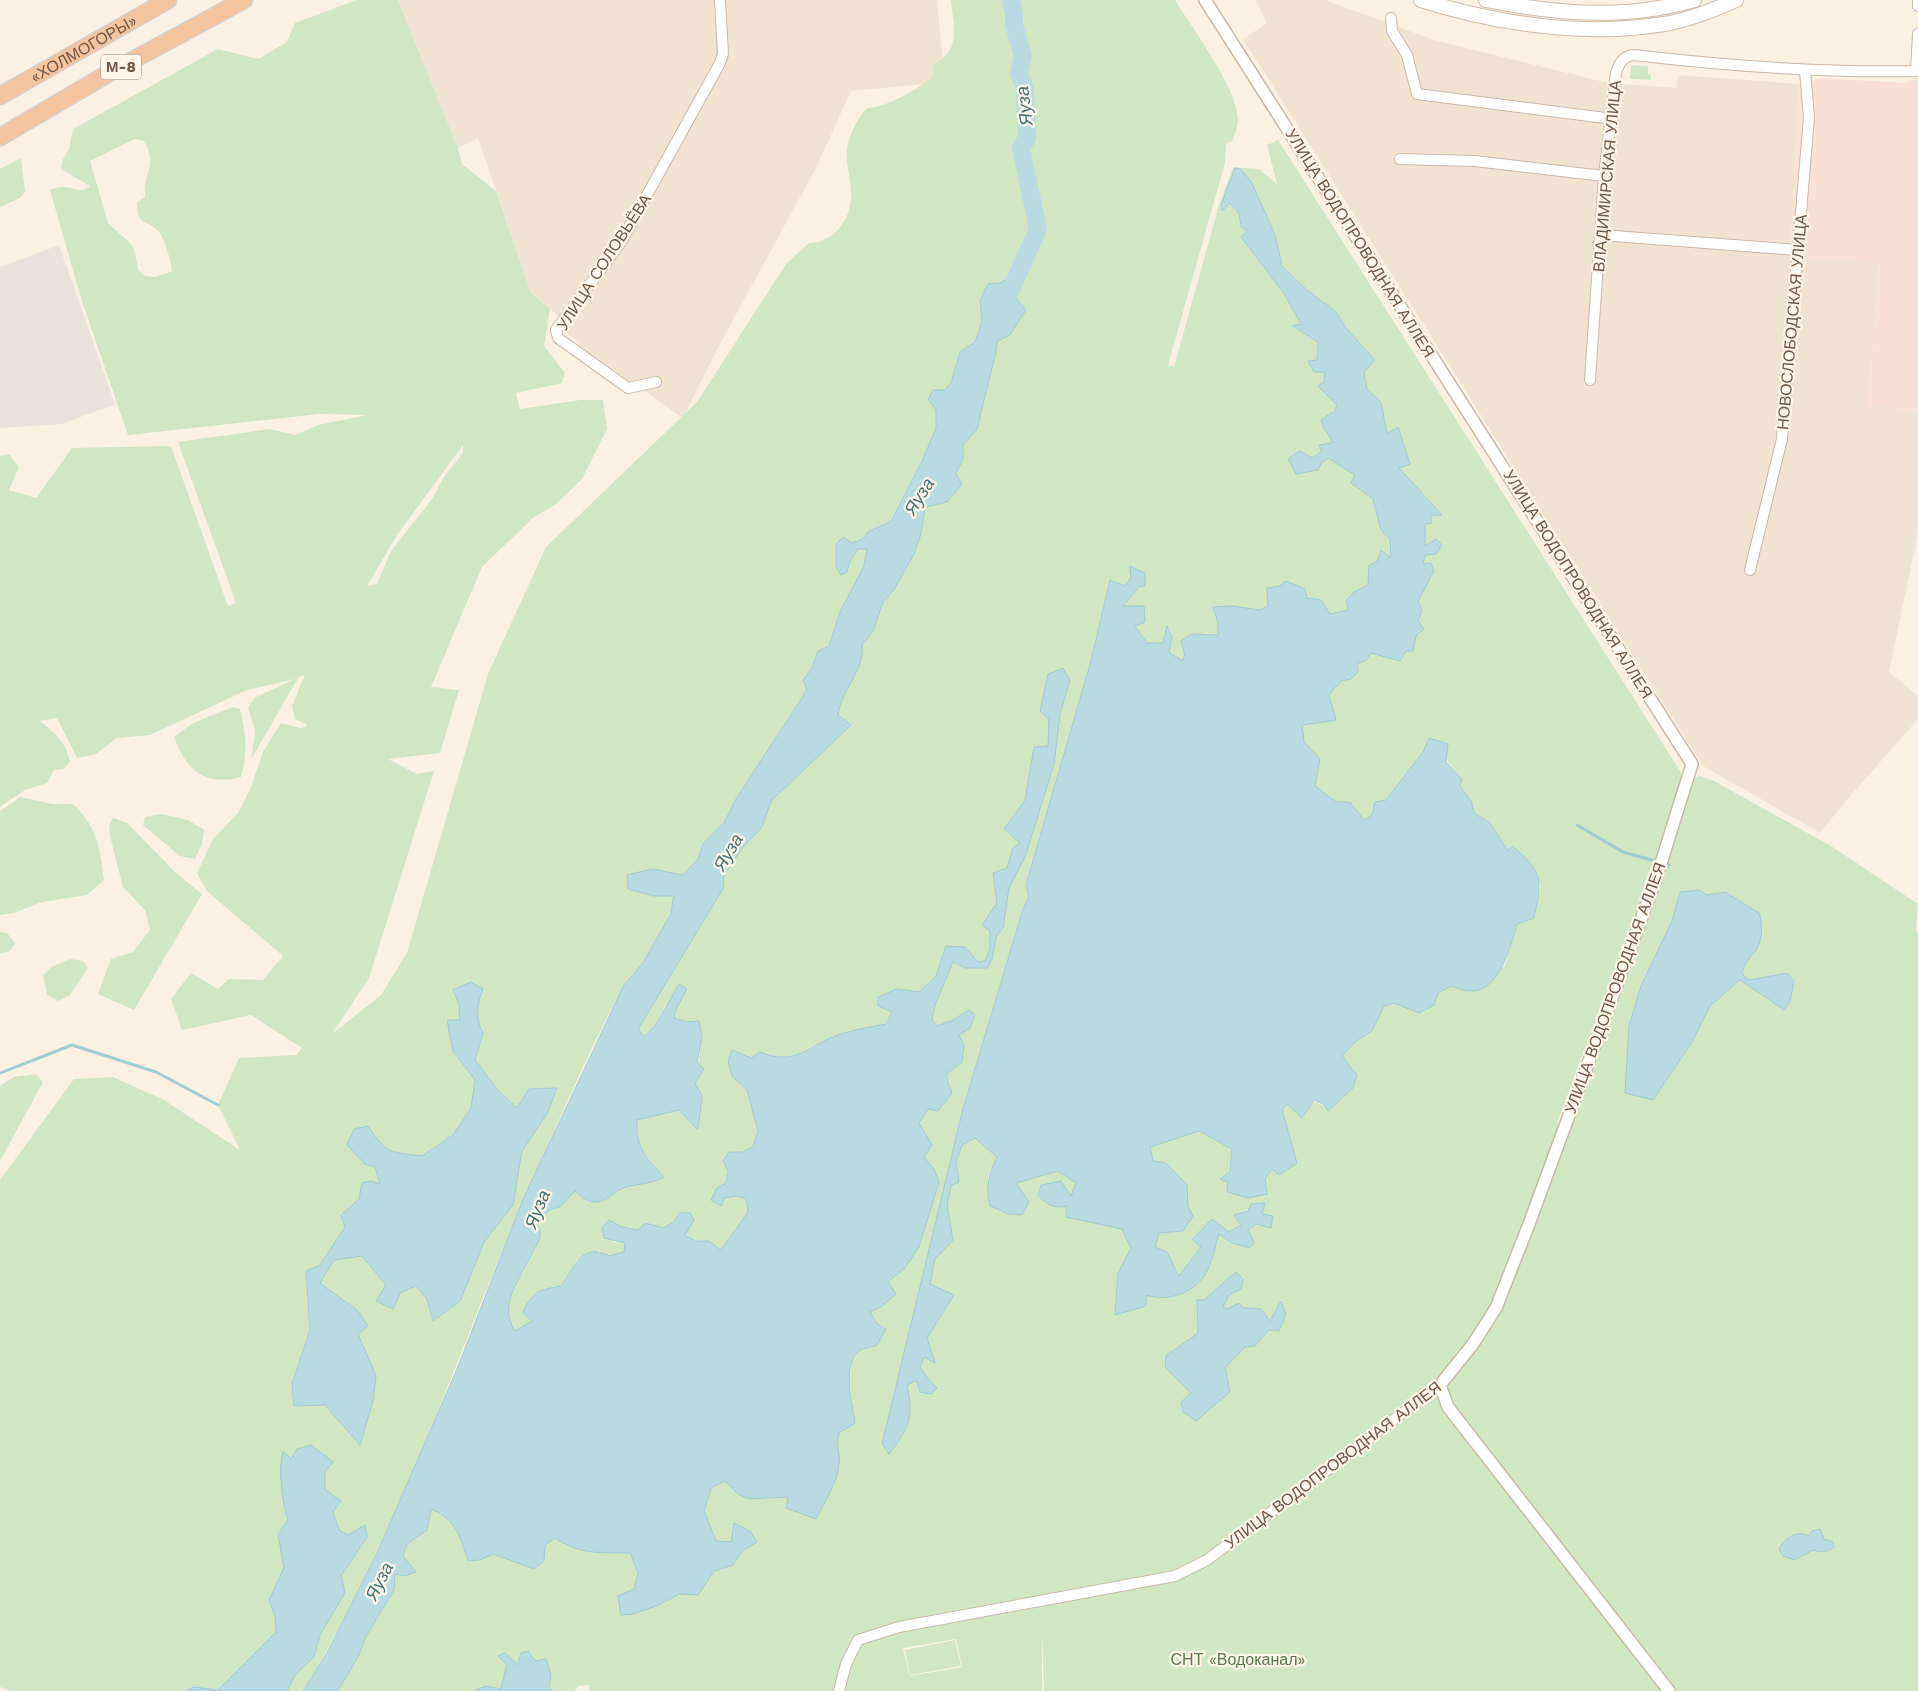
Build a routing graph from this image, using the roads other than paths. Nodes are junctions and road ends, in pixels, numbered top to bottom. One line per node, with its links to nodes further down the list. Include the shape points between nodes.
1 (168, 0): 14 (highway, «ХОЛМОГОРЫ» / М-8)
2 (244, 0): 16 (highway, М-8)
3 (720, 0): 22 (street, УЛИЦА СОЛОВЬЁВА, via 723,54 720,62 621,242 556,330 558,338 628,388)
4 (1205, 0): 24 (street, УЛИЦА ВОДОПРОВОДНАЯ АЛЛЕЯ, via 1692,764 1657,876 1496,1308 1474,1344)
5 (1421, 0): 8 (main road, via 1499,19 1600,29 1666,24)
6 (1486, 0): 7 (main road, via 1583,13 1625,13 1663,9)
7 (1694, 0)
8 (1736, 0)
9 (1918, 0): 10 (street)
10 (1918, 6)
11 (1391, 18): 15 (street, via 1392,31 1408,55 1417,94)
12 (1918, 34): 13 (street, ВЛАДИМИРСКАЯ УЛИЦА, via 1916,71)
13 (1805, 71): 15 (street, ВЛАДИМИРСКАЯ УЛИЦА, via 1628,56 1621,61 1616,73); 20 (street, НОВОСЛОБОДСКАЯ УЛИЦА, via 1809,117)
14 (0, 96)
15 (1613, 119): 18 (street, ВЛАДИМИРСКАЯ УЛИЦА)
16 (0, 137)
17 (1400, 159): 18 (street, via 1475,161)
18 (1604, 176): 19 (street, ВЛАДИМИРСКАЯ УЛИЦА)
19 (1601, 235): 20 (street); 21 (street, ВЛАДИМИРСКАЯ УЛИЦА)
20 (1798, 250): 23 (street, НОВОСЛОБОДСКАЯ УЛИЦА, via 1782,439)
21 (1590, 380)
22 (656, 382)
23 (1750, 570)
24 (1440, 1385): 25 (street, УЛИЦА ВОДОПРОВОДНАЯ АЛЛЕЯ, via 1192,1569 1176,1576 899,1627 863,1637 852,1649); 26 (street, via 1448,1407)
25 (839, 1691)
26 (1669, 1691)

